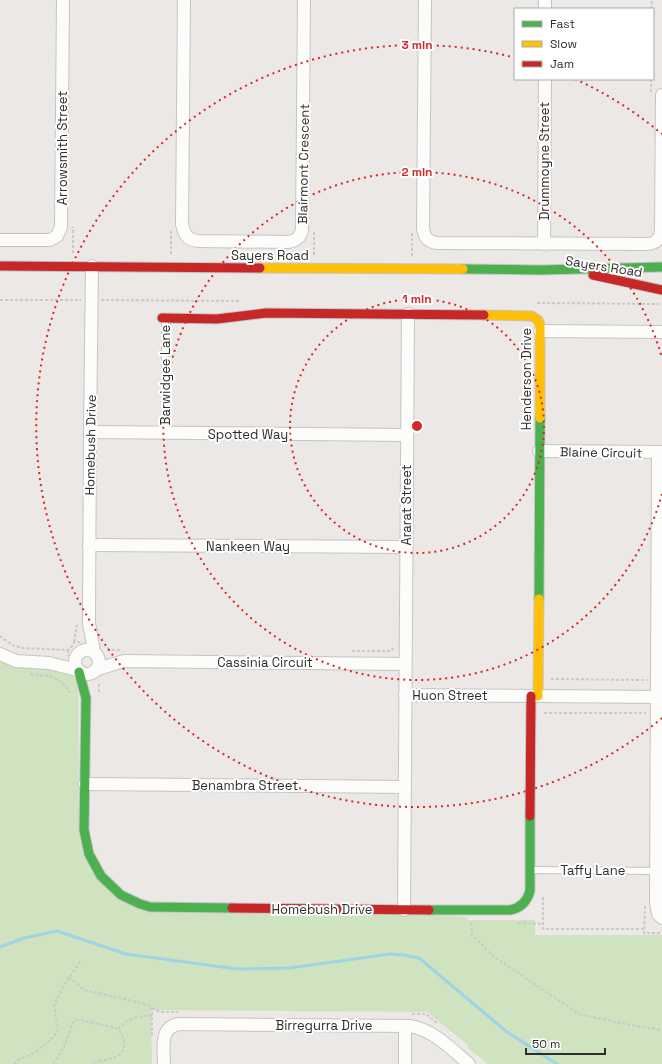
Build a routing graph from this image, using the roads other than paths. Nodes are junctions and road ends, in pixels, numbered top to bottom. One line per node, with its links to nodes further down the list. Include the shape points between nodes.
1 (63, 0): 7 (street, Arrowsmith Street, via 60,229 56,238 50,240)
2 (184, 0): 3 (street, Blairmont Crescent, via 184,234 190,240 198,241 273,242 293,241 302,229)
3 (304, 0)
4 (424, 0): 8 (street, via 425,236 431,242 437,243)
5 (545, 80): 8 (street, Drummoyne Street)
6 (656, 95): 8 (street, via 661,231 657,241 648,244)
7 (0, 240)
8 (544, 244)
9 (0, 266): 10 (street, Sayers Road)
10 (92, 266): 12 (street, Sayers Road); 18 (street, Homebush Drive)
11 (662, 266): 12 (street, Sayers Road)
12 (541, 270): 13 (street, Sayers Road, via 591,275)
13 (662, 290)
14 (408, 314): 15 (street, Henderson Drive, via 266,314 217,319); 16 (street, Henderson Drive, via 528,315 538,320); 20 (street, Ararat Street)
15 (164, 318): 19 (lane, Barwidgee Lane)
16 (540, 331): 17 (street); 21 (street, Henderson Drive)
17 (662, 332)
18 (90, 432): 19 (street, Spotted Way); 23 (street, Homebush Drive)
19 (165, 433): 20 (street, Spotted Way)
20 (407, 435): 24 (street, Ararat Street)
21 (539, 451): 22 (street, Blaine Circuit); 35 (street, Henderson Drive, via 538,679)
22 (660, 452): 36 (street, via 657,679)
23 (89, 545): 24 (street, Nankeen Way); 25 (street, Homebush Drive)
24 (406, 548): 31 (street, Ararat Street)
25 (88, 623): 26 (street, Homebush Drive); 27 (street, Homebush Drive)
26 (75, 652): 27 (street); 30 (street); 32 (street, via 74,663)
27 (99, 652): 29 (street, Cassinia Circuit); 33 (street)
28 (0, 654): 30 (street, via 16,661)
29 (124, 661): 31 (street, Cassinia Circuit); 33 (street, Cassinia Circuit)
30 (49, 663): 32 (street)
31 (405, 664): 34 (street, Ararat Street)
32 (78, 671): 33 (street, via 87,675); 37 (street, Homebush Drive)
33 (97, 674): 37 (street, Homebush Drive)
34 (405, 695): 35 (street, Huon Street); 39 (street, Huon Street)
35 (535, 696): 36 (street, Huon Street); 40 (street, Homebush Drive, via 531,713)
36 (660, 697): 41 (street, via 657,713)
37 (86, 698): 38 (street, Homebush Drive)
38 (85, 784): 39 (street, Benambra Street); 42 (street, Homebush Drive, via 85,838 93,862 101,876 113,888 140,904 166,908)
39 (405, 787): 42 (street, Huon Street)
40 (531, 870): 41 (lane, Taffy Lane); 42 (street, Homebush Drive, via 529,897 524,905 515,910)
41 (656, 871): 43 (street, via 656,907)
42 (404, 910)
43 (662, 918)
44 (405, 1026): 45 (street, Birregurra Drive, via 175,1024 165,1033); 46 (street); 47 (street, Birregurra Drive, via 415,1027 433,1035)
45 (164, 1064)
46 (405, 1064)
47 (469, 1064)

